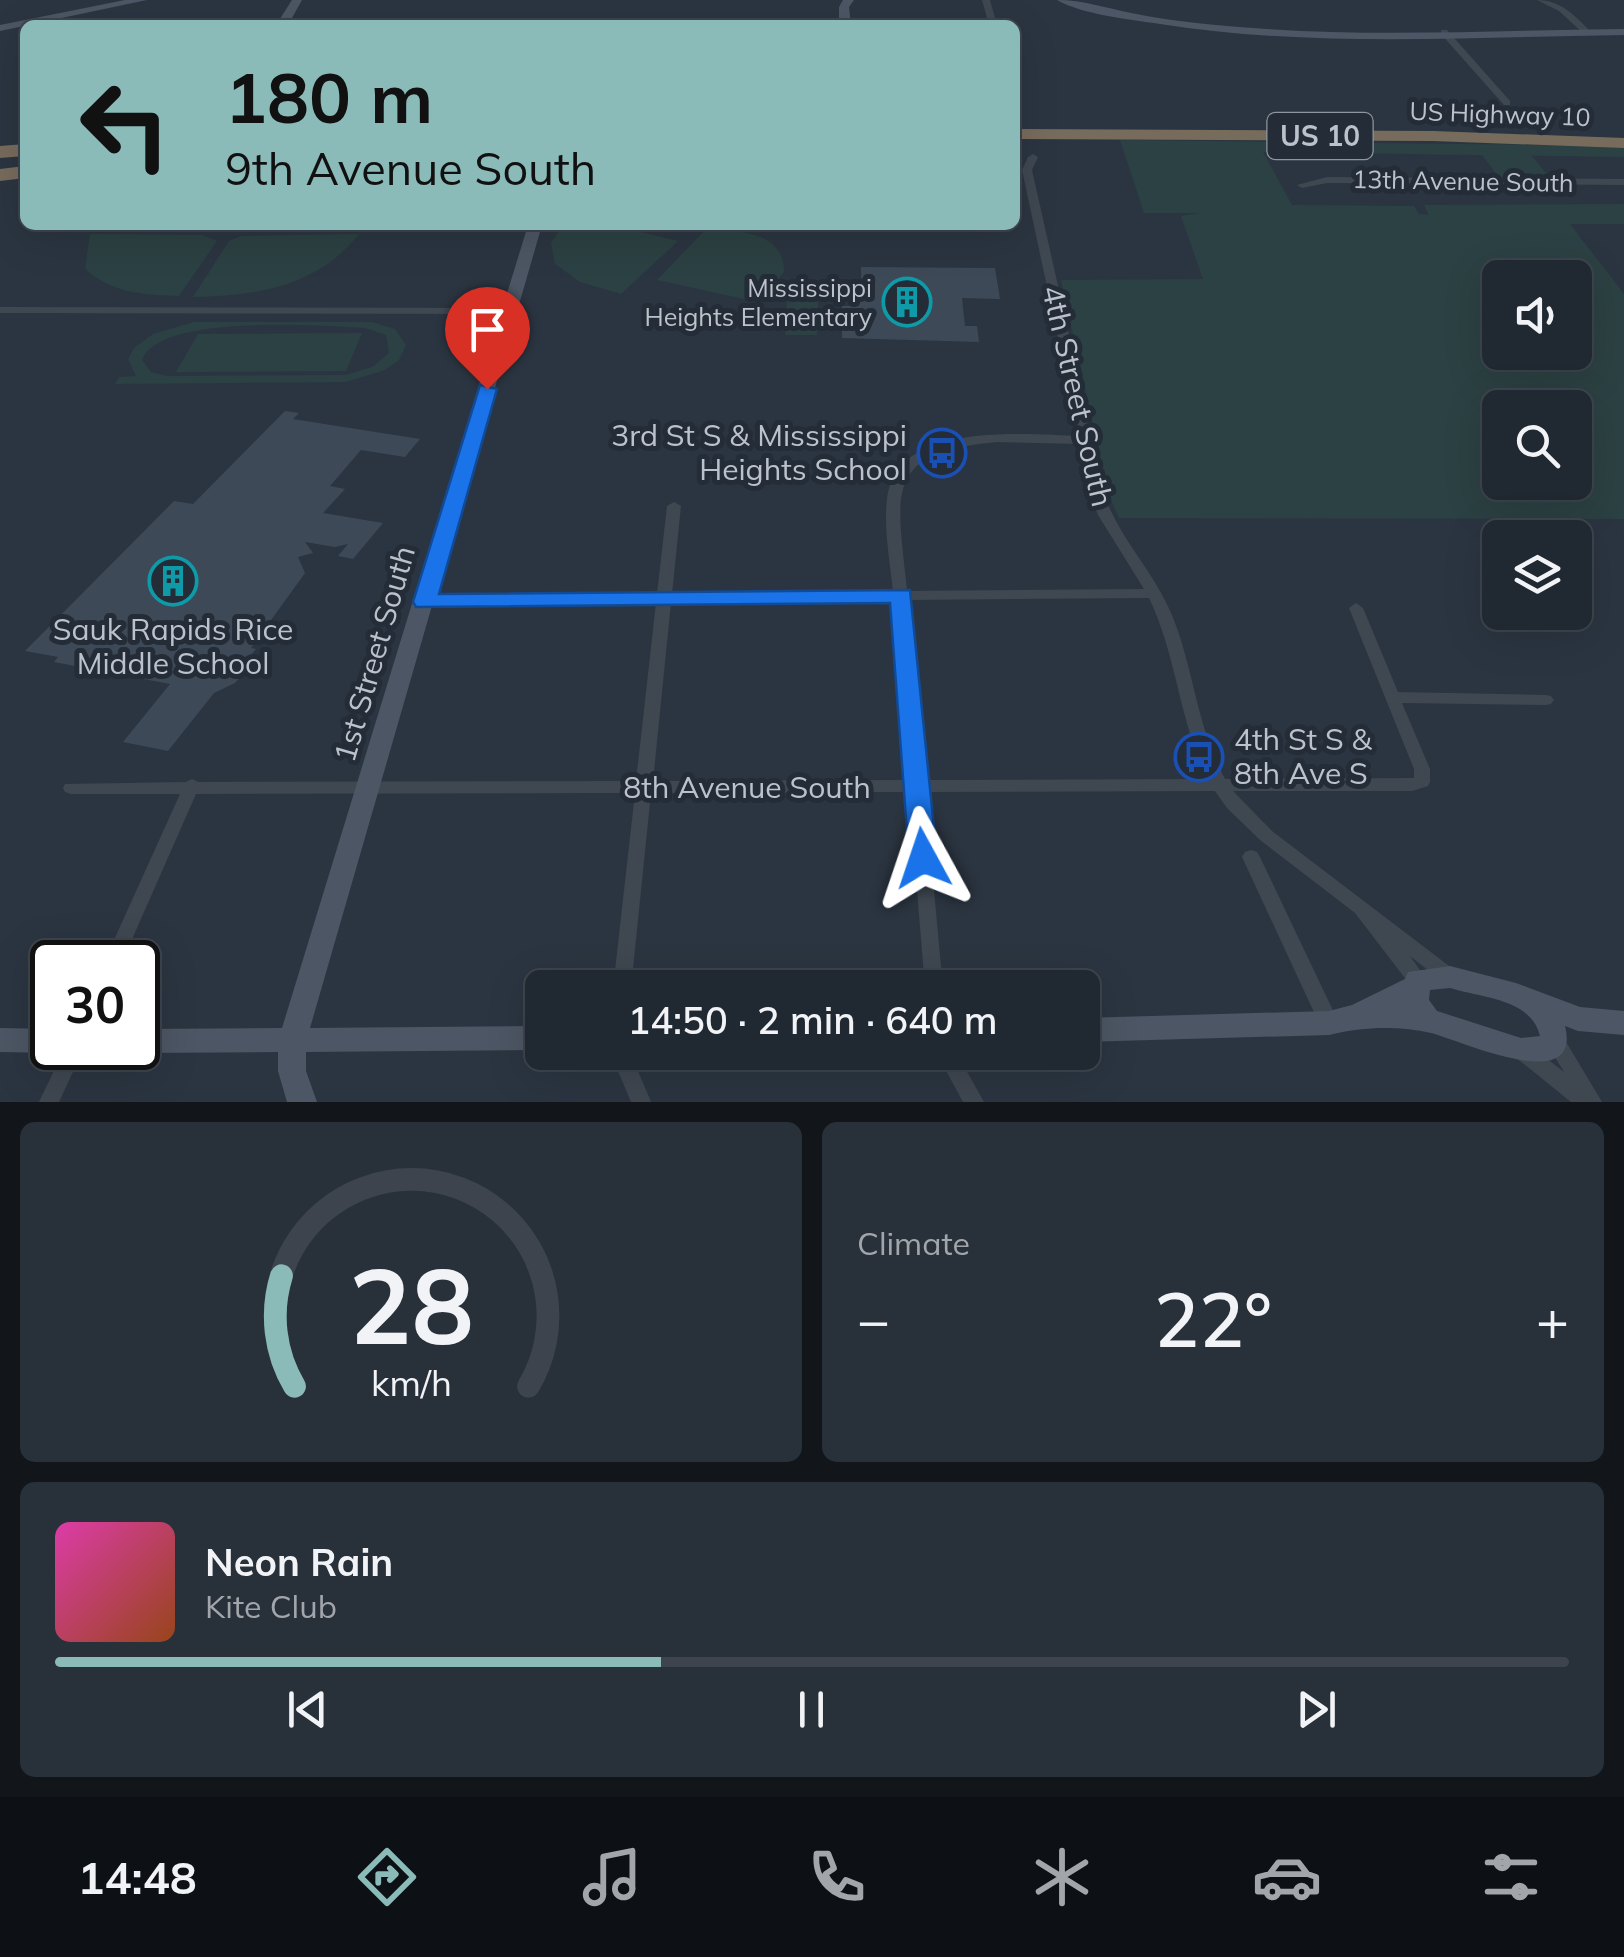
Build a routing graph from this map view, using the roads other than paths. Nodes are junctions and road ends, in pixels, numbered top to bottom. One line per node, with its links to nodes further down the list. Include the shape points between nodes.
1 (142, 0): 4 (street)
2 (1062, 0): 5 (street, via 1231,30)
3 (1542, 0): 6 (street)
4 (41, 20)
5 (1444, 32): 6 (street); 8 (street)
6 (1587, 32): 7 (street)
7 (1624, 32)
8 (1507, 103)
9 (1020, 124): 10 (highway, US 10)
10 (1624, 132)
11 (1020, 134): 12 (highway, US Highway 10 / US 10)
12 (1624, 142)
13 (1033, 157): 19 (street, 4th Street South, via 1027,170)
14 (1624, 182): 15 (street, 13th Avenue South)
15 (1302, 185)
16 (533, 230): 18 (street, 1st Street South)
17 (0, 310): 18 (street)
18 (509, 311): 24 (street, 1st Street South)
19 (1086, 440): 21 (street, 4th Street South, via 1104,515); 22 (street, via 964,441 908,465 892,496)
20 (674, 506): 23 (street)
21 (1154, 593): 22 (street); 29 (street, 4th Street South)
22 (901, 596): 23 (street); 33 (street)
23 (666, 601): 24 (street); 31 (street)
24 (424, 602): 30 (street, 1st Street South)
25 (1356, 608): 26 (street)
26 (1393, 697): 27 (street); 29 (street, 8th Avenue South, via 1422,782 1394,788)
27 (1546, 700)
28 (192, 786): 30 (street, 8th Avenue South); 32 (street, 8th Avenue South); 36 (street)
29 (1220, 786): 33 (street, 8th Avenue South); 35 (street, 4th Street South)
30 (370, 787): 31 (street, 8th Avenue South); 52 (street, 1st Street South)
31 (644, 787): 33 (street, 8th Avenue South); 37 (street)
32 (72, 788)
33 (917, 789): 38 (street)
34 (1251, 856): 44 (street)
35 (1361, 908): 39 (street, 4th Street South); 40 (street, 4th Street South)
36 (122, 940)
37 (624, 970)
38 (932, 970)
39 (1450, 977): 40 (street); 41 (street)
40 (1416, 983): 42 (street); 43 (street, via 1414,1002)
41 (1540, 1003): 45 (street, via 1578,1019); 48 (street)
42 (1358, 1016): 43 (street); 44 (street)
43 (1428, 1020): 53 (street)
44 (1328, 1023): 46 (street)
45 (1624, 1024): 48 (street)
46 (1100, 1029)
47 (525, 1038): 52 (street)
48 (1555, 1039): 53 (street, via 1543,1049); 61 (street)
49 (0, 1040): 50 (street)
50 (30, 1041)
51 (160, 1041): 52 (street)
52 (292, 1041): 58 (street, 1st Street South)
53 (1521, 1050): 61 (street)
54 (64, 1070): 57 (street)
55 (628, 1070): 59 (street)
56 (955, 1070): 60 (street)
57 (49, 1102)
58 (302, 1102)
59 (641, 1102)
60 (974, 1102)
61 (1589, 1102)

